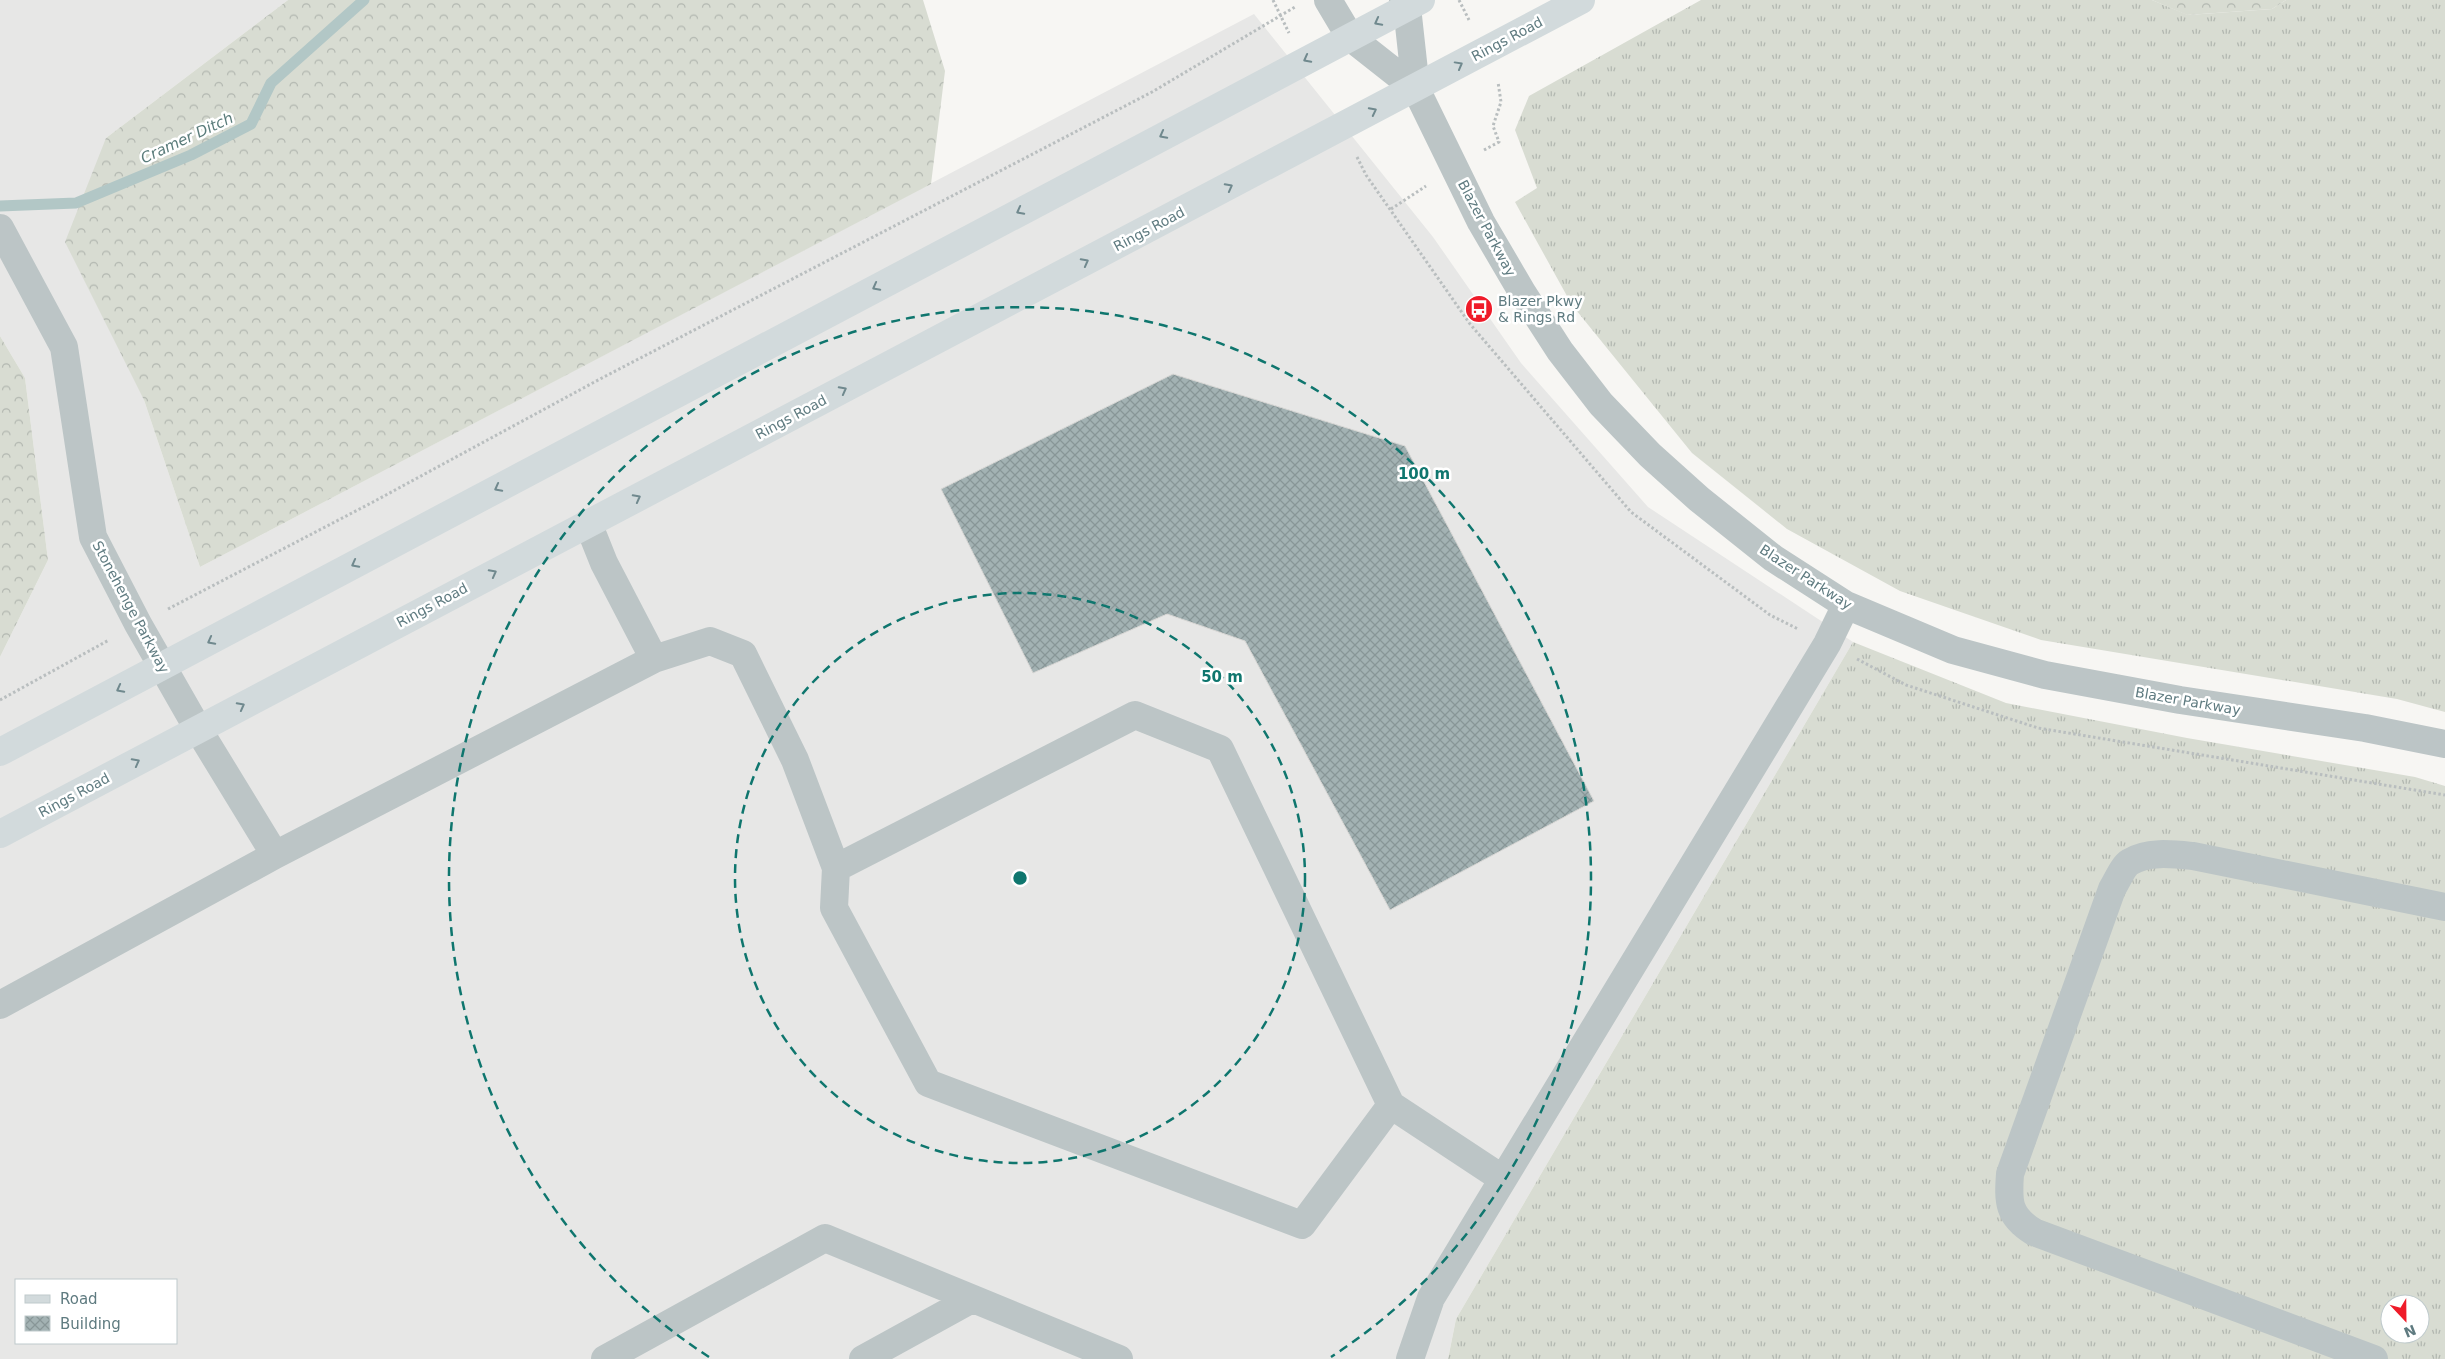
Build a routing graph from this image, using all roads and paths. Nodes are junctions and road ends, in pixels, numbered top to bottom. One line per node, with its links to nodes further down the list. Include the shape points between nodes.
1 (1273, 0): 5 (path)
2 (1328, 0): 6 (street, Blazer Parkway)
3 (1581, 0): 8 (main road, Rings Road, one-way to 3)
4 (1410, 2): 6 (main road, one-way to 6); 8 (street, Blazer Parkway)
5 (1280, 16): 7 (path); 13 (path, via 1152,92)
6 (1350, 37): 7 (main road, one-way to 7); 8 (street, Blazer Parkway)
7 (1303, 61): 16 (main road, one-way to 16)
8 (1416, 89): 9 (main road, Rings Road, one-way to 8); 12 (street, Blazer Parkway, via 1481,222 1522,292 1560,351 1601,404 1650,455 1698,498 1773,558)
9 (1342, 127): 11 (main road, Rings Road, one-way to 9); 14 (path, via 1366,175 1470,324 1631,512 1770,615)
10 (0, 228): 13 (street, Stonehenge Parkway, via 64,347 93,537)
11 (588, 523): 15 (street, via 604,562); 18 (main road, Rings Road, one-way to 11)
12 (1846, 605): 14 (street); 19 (street, Blazer Parkway, via 1952,650 2046,675)
13 (138, 624): 16 (street, Stonehenge Parkway); 17 (path)
14 (1827, 644): 21 (path, via 1906,685 2038,728); 28 (street)
15 (654, 659): 23 (street); 24 (street, via 710,641 743,654 795,760)
16 (163, 666): 18 (street, Stonehenge Parkway); 20 (main road, one-way to 20)
17 (0, 700)
18 (198, 729): 22 (main road, Rings Road, one-way to 18); 23 (street, Stonehenge Parkway)
19 (2445, 744)
20 (0, 752)
21 (2445, 795)
22 (0, 834)
23 (276, 855): 26 (street)
24 (836, 868): 27 (street, via 834,908 928,1083 1302,1225); 27 (street, via 1135,715 1220,749)
25 (2445, 906): 35 (street, via 2193,856 2150,855 2128,862 2112,888 2010,1174 2008,1201 2018,1222 2034,1232)
26 (0, 1005)
27 (1391, 1105): 28 (street)
28 (1503, 1178): 34 (street, via 1431,1298)
29 (972, 1299): 30 (street); 31 (street, via 825,1238); 32 (street)
30 (1082, 1354): 33 (street)
31 (604, 1359)
32 (863, 1359)
33 (1119, 1359)
34 (1410, 1359)
35 (2374, 1359)

